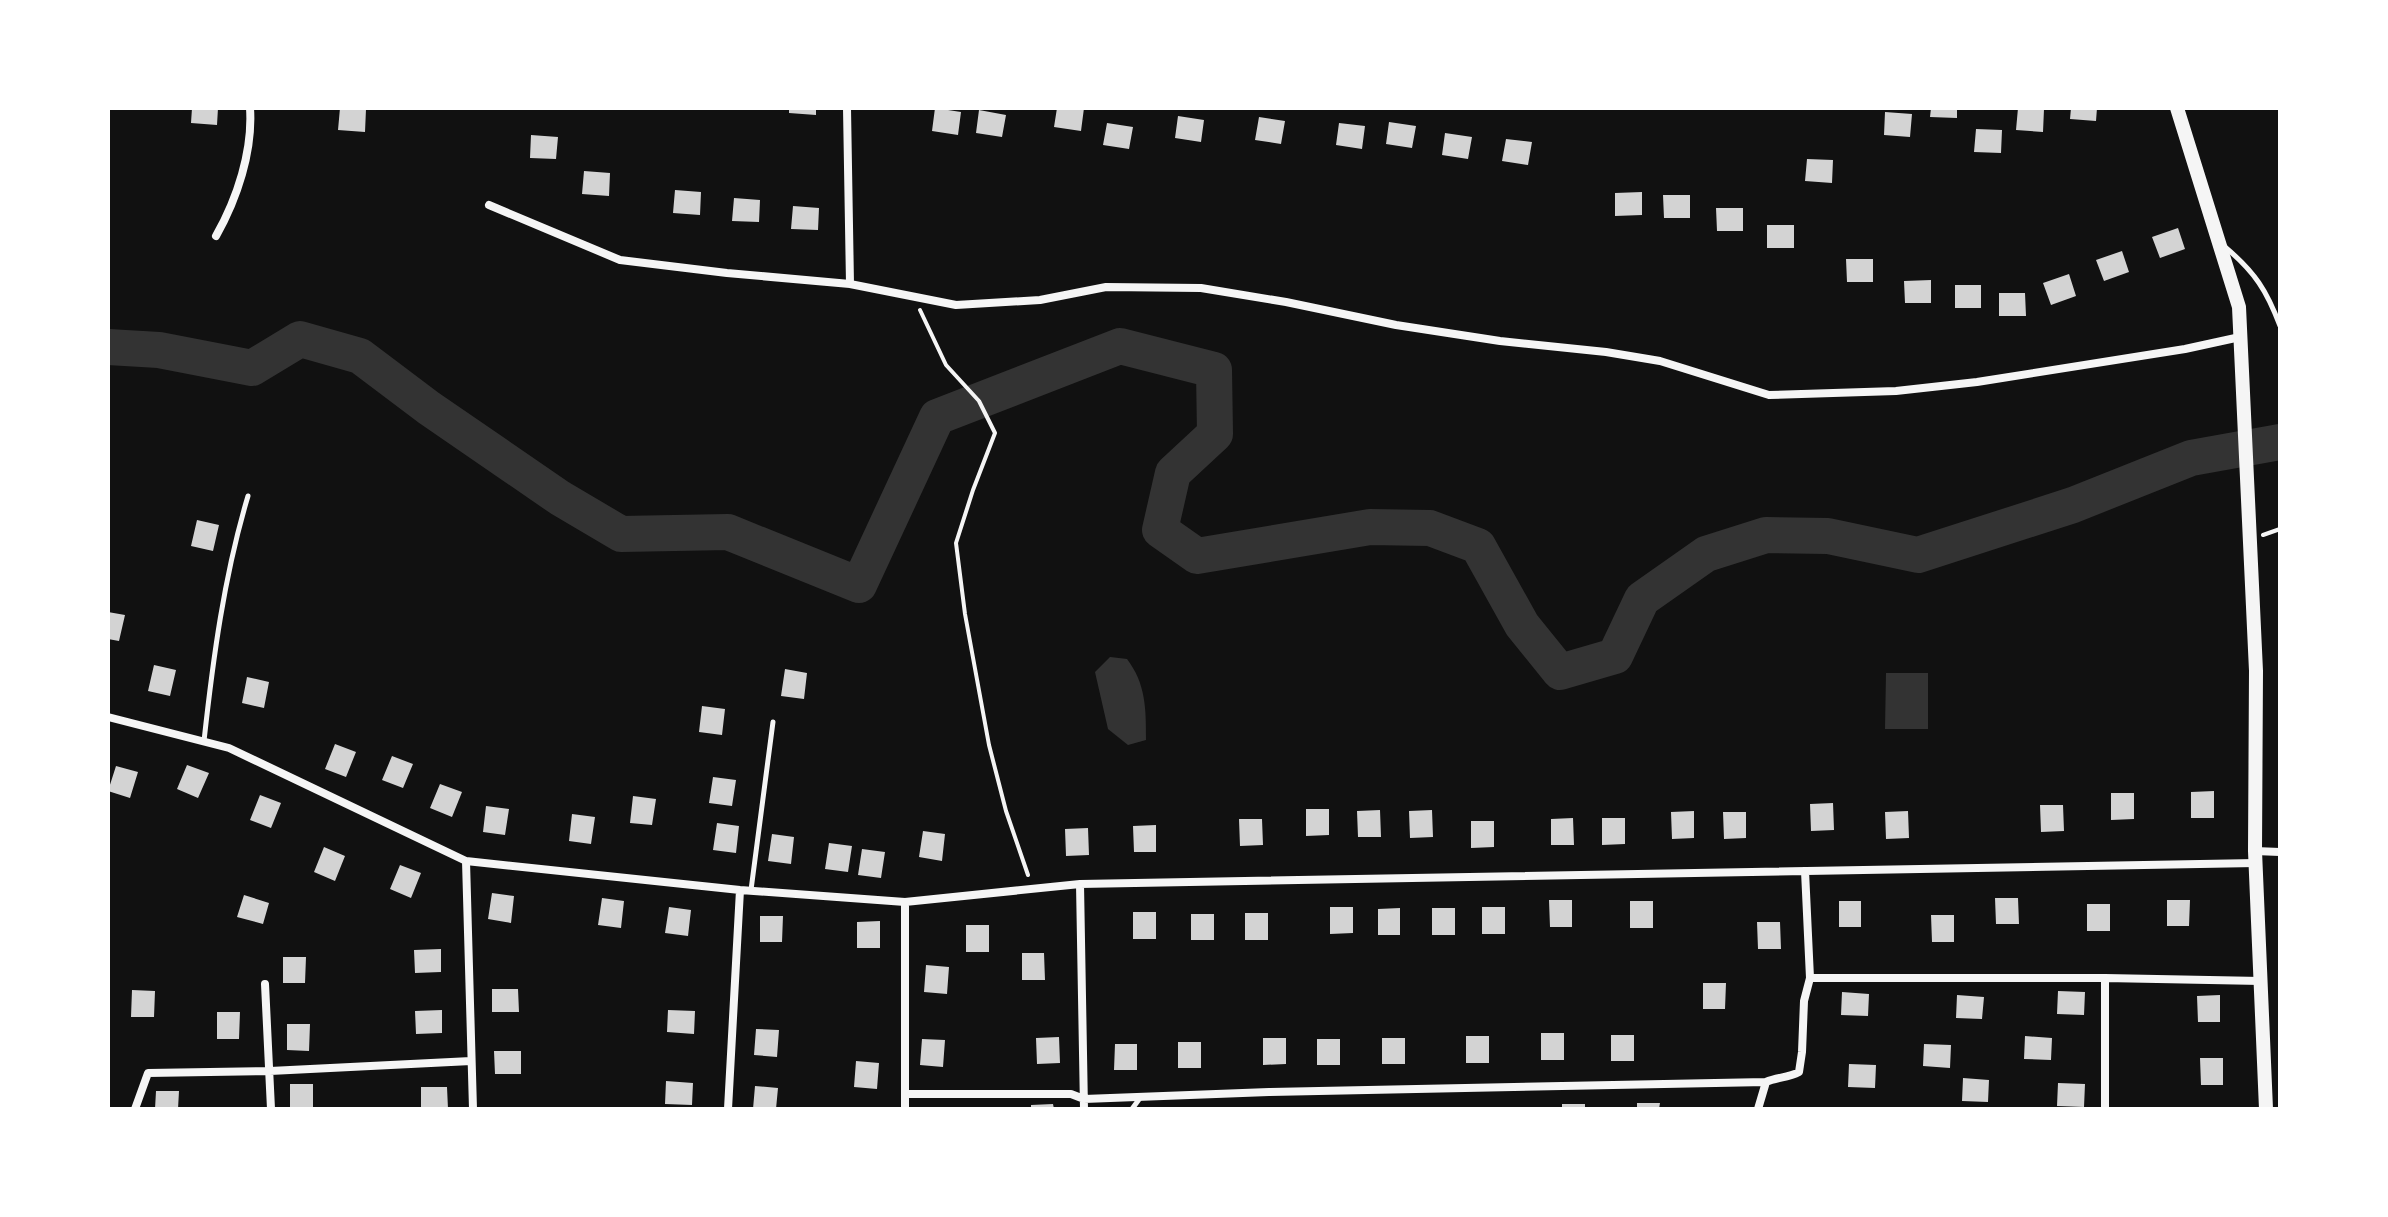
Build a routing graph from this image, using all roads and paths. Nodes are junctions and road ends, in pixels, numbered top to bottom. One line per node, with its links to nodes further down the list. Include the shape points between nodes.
1 (250, 108): 5 (street, via 252,129 240,177)
2 (847, 108): 7 (street)
3 (2177, 108): 6 (main road)
4 (489, 205): 7 (street, via 620,260)
5 (216, 236)
6 (2218, 242): 9 (lane, via 2249,267); 10 (main road, via 2239,307)
7 (850, 284): 8 (street)
8 (914, 297): 10 (street, via 956,305 1040,300 1106,287 1201,288 1396,325 1660,361 1769,395 1977,382); 22 (path, via 946,365 979,401 995,433 956,543 989,745)
9 (2280, 326)
10 (2240, 337): 16 (main road, via 2256,671)
11 (248, 496): 14 (lane, via 213,658)
12 (108, 717): 14 (street)
13 (773, 722): 21 (lane)
14 (204, 741): 17 (street, via 229,748)
15 (2280, 852): 16 (street)
16 (2255, 857): 18 (street); 26 (main road)
17 (466, 861): 20 (street); 28 (street)
18 (1805, 871): 19 (street); 24 (street)
19 (1080, 884): 22 (street); 33 (street)
20 (740, 890): 21 (street); 37 (street)
21 (751, 890): 23 (street)
22 (1033, 890): 23 (street)
23 (905, 902): 31 (street)
24 (1810, 978): 25 (street); 30 (street, via 1799,1072)
25 (2105, 978): 26 (street); 42 (street)
26 (2261, 981): 43 (main road)
27 (265, 984): 29 (street)
28 (471, 1061): 29 (street); 36 (street)
29 (270, 1071): 34 (street, via 148,1073); 35 (street)
30 (1766, 1082): 32 (street); 41 (street)
31 (905, 1094): 33 (street, via 1071,1094); 38 (street)
32 (1141, 1097): 33 (street); 40 (lane)
33 (1084, 1099): 39 (street)
34 (135, 1109)
35 (271, 1109)
36 (473, 1109)
37 (728, 1109)
38 (905, 1109)
39 (1084, 1109)
40 (1132, 1109)
41 (1758, 1109)
42 (2105, 1109)
43 (2266, 1109)

